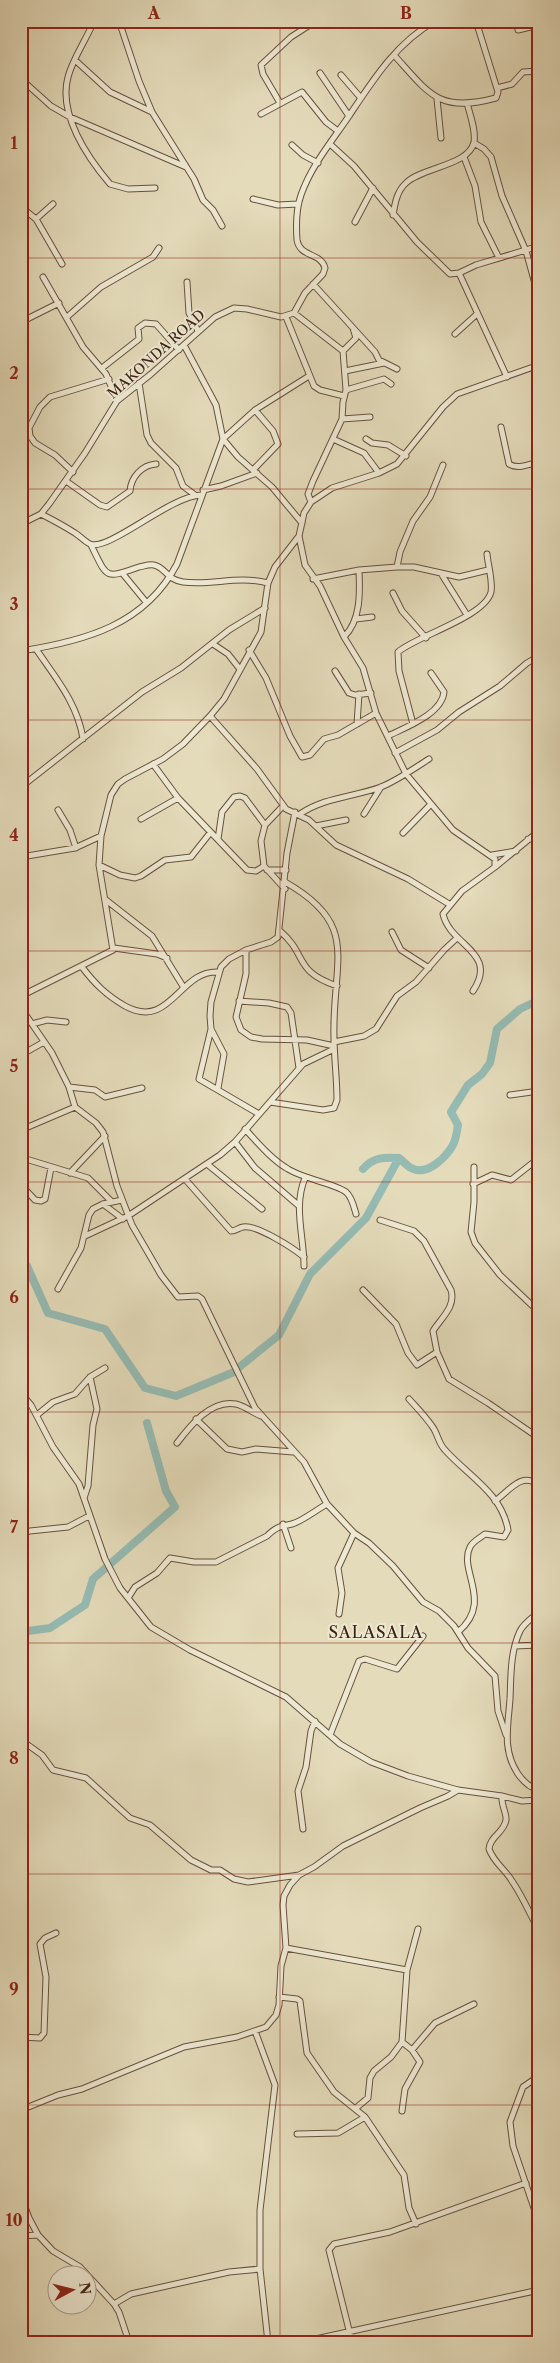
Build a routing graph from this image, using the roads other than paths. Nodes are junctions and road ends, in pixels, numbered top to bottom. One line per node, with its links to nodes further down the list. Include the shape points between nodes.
1 (31, 21): 9 (street)
2 (94, 21): 11 (street)
3 (119, 21): 21 (street)
4 (316, 21): 19 (street, via 291,37 261,65)
5 (435, 21): 10 (street)
6 (476, 21): 16 (street)
7 (539, 25): 8 (street)
8 (518, 30)
9 (21, 32)
10 (394, 54): 17 (street); 18 (street)
11 (75, 60): 21 (street, via 110,92); 24 (street, via 67,85)
12 (539, 71): 16 (street, via 523,72 512,84)
13 (320, 73): 23 (street)
14 (341, 76): 17 (street)
15 (21, 79): 24 (street, via 46,102)
16 (497, 88): 20 (street, via 496,98)
17 (360, 97): 23 (street)
18 (438, 99): 20 (street); 26 (street)
19 (280, 103): 22 (street); 25 (street, via 303,92)
20 (467, 103): 27 (street)
21 (152, 112): 32 (street)
22 (261, 114)
23 (349, 116): 25 (street)
24 (70, 117): 32 (street); 33 (street, via 95,164 110,184)
25 (338, 131): 28 (street)
26 (441, 138)
27 (474, 142): 30 (street); 45 (street, via 491,157 502,196)
28 (330, 144): 31 (street); 34 (street)
29 (292, 145): 31 (street)
30 (464, 157): 39 (street, via 406,182 399,192); 46 (street, via 475,186 481,222)
31 (318, 162): 37 (street)
32 (186, 167): 42 (street, via 203,200)
33 (155, 188)
34 (373, 188): 39 (street); 41 (street)
35 (253, 199): 37 (street, via 278,205)
36 (53, 204): 40 (street)
37 (298, 204): 51 (street, via 298,246 304,253 321,260 325,268)
38 (21, 207): 40 (street)
39 (393, 215): 48 (street, via 446,272)
40 (36, 220): 47 (street)
41 (355, 222)
42 (222, 226)
43 (539, 246): 45 (street)
44 (159, 248): 56 (street, via 153,257 101,286)
45 (526, 251): 46 (street); 52 (street)
46 (500, 258): 48 (street)
47 (62, 264)
48 (459, 273): 55 (street)
49 (44, 278): 53 (street)
50 (187, 282): 60 (street, via 187,304)
51 (313, 284): 54 (street); 59 (street)
52 (539, 298)
53 (58, 303): 56 (street); 58 (street)
54 (294, 313): 57 (street); 64 (street)
55 (477, 314): 61 (street); 71 (street)
56 (67, 317): 67 (street, via 84,347)
57 (286, 317): 60 (street, MAKONDA ROAD, via 234,308 215,317); 70 (street)
58 (21, 324)
59 (353, 328): 64 (street, via 356,338); 65 (street, via 379,360)
60 (198, 332): 62 (street, MAKONDA ROAD)
61 (455, 334)
62 (184, 345): 63 (street, MAKONDA ROAD); 83 (street, via 216,405)
63 (178, 350): 67 (street, via 156,324 145,322 138,328 139,339); 73 (street, MAKONDA ROAD)
64 (343, 351): 69 (street)
65 (386, 362): 68 (street); 69 (street)
66 (539, 365): 71 (street)
67 (102, 368): 72 (street)
68 (397, 369)
69 (345, 370): 75 (street)
70 (309, 376): 76 (street, via 320,390); 78 (street)
71 (508, 377): 85 (street, via 457,394 431,421)
72 (109, 379): 77 (street); 89 (street, via 52,396 40,407 29,428 35,444 55,455)
73 (139, 383): 77 (street, MAKONDA ROAD); 93 (street, via 151,443 176,468 183,486)
74 (391, 384): 75 (street, via 384,379)
75 (346, 390): 76 (street)
76 (344, 396): 80 (street)
77 (117, 401): 89 (street, MAKONDA ROAD)
78 (255, 410): 83 (street); 90 (street, via 273,431 278,444)
79 (370, 417): 80 (street)
80 (342, 420): 82 (street)
81 (501, 427): 86 (street, via 509,464 521,467)
82 (333, 438): 91 (street, via 364,453); 94 (street, via 309,491)
83 (223, 439): 90 (street); 93 (street)
84 (366, 439): 85 (street, via 388,445)
85 (406, 456): 91 (street)
86 (539, 462)
87 (156, 464): 92 (street, via 136,475 130,491 107,507)
88 (443, 465): 101 (street, via 430,497 413,520)
89 (73, 472): 92 (street, MAKONDA ROAD)
90 (255, 472): 93 (street); 96 (street)
91 (379, 473): 94 (street, via 332,488)
92 (66, 481): 95 (street, MAKONDA ROAD)
93 (200, 494): 99 (street, via 179,500 104,545); 106 (street, via 177,564)
94 (311, 502): 96 (street)
95 (41, 514): 97 (street, MAKONDA ROAD); 99 (street)
96 (302, 523): 98 (street)
97 (21, 524)
98 (299, 536): 107 (street, via 302,557); 108 (street, via 282,554)
99 (92, 545): 104 (street, via 109,574)
100 (487, 554): 103 (street)
101 (397, 567): 102 (street); 105 (street, via 414,567)
102 (359, 570): 107 (street); 114 (street)
103 (488, 570): 105 (street, via 459,577); 112 (street, via 492,591)
104 (122, 574): 106 (street, via 152,564); 110 (street)
105 (442, 575): 112 (street)
106 (169, 578): 108 (street, via 191,583 240,579); 110 (street)
107 (313, 579): 115 (street, via 320,586)
108 (268, 584): 111 (street)
109 (393, 593): 116 (street, via 402,611)
110 (146, 602): 118 (street, via 120,622 97,634)
111 (265, 608): 117 (street); 119 (street, via 261,632)
112 (467, 614): 116 (street)
113 (372, 617): 114 (street)
114 (356, 619): 115 (street)
115 (344, 637): 125 (street, via 363,668)
116 (426, 638): 130 (street, via 397,654)
117 (213, 644): 122 (street, via 228,654); 132 (street, via 142,692)
118 (36, 649): 120 (street); 132 (street, via 72,702)
119 (250, 650): 122 (street); 129 (street, via 302,756 310,755 324,739)
120 (21, 651)
121 (539, 656): 133 (street, via 437,730)
122 (239, 668): 128 (street, via 224,699)
123 (335, 672): 126 (street, via 345,690)
124 (431, 673): 130 (street, via 445,694 431,713)
125 (371, 692): 126 (street); 127 (street)
126 (359, 694): 129 (street)
127 (376, 713): 129 (street); 131 (street)
128 (210, 716): 135 (street, via 182,744); 141 (street, via 257,769)
129 (357, 724)
130 (413, 724): 131 (street)
131 (388, 736): 133 (street)
132 (83, 739): 137 (street)
133 (395, 753): 136 (street)
134 (428, 759): 136 (street)
135 (153, 764): 139 (street); 152 (street, via 118,784 107,808)
136 (406, 774): 138 (street); 140 (street)
137 (21, 787)
138 (380, 787): 143 (street); 144 (street)
139 (178, 798): 145 (street); 150 (street)
140 (430, 804): 151 (street); 158 (street, via 453,830)
141 (283, 806): 143 (street); 147 (street)
142 (58, 810): 156 (street)
143 (298, 813): 148 (street); 163 (street)
144 (364, 814)
145 (141, 819)
146 (346, 820): 148 (street)
147 (265, 825): 155 (street, via 245,798 234,797 222,812); 162 (street, via 261,841)
148 (316, 826): 167 (street, via 336,845 401,875)
149 (539, 831): 153 (street)
150 (210, 833): 155 (street); 160 (street, via 191,857 165,860 135,878)
151 (403, 833)
152 (101, 836): 156 (street); 160 (street)
153 (528, 839): 154 (street); 157 (street)
154 (539, 839)
155 (218, 840): 162 (street, via 247,870)
156 (76, 848): 159 (street)
157 (516, 851): 158 (street); 161 (street)
158 (492, 855): 161 (street)
159 (21, 856)
160 (98, 865): 166 (street)
161 (495, 867): 167 (street)
162 (266, 868): 163 (street); 165 (street)
163 (286, 870): 164 (street)
164 (285, 882): 165 (street); 177 (street, via 313,899 330,922 338,951)
165 (285, 889): 168 (street)
166 (105, 900): 171 (street); 173 (street, via 152,936)
167 (449, 904): 170 (street, via 443,916)
168 (280, 931): 172 (street, via 275,940); 177 (street, via 312,975)
169 (392, 932): 175 (street, via 401,950)
170 (457, 938): 175 (street); 179 (street, via 479,960 481,978)
171 (114, 948): 173 (street); 174 (street)
172 (246, 950): 176 (street, via 225,961); 181 (street, via 246,974)
173 (167, 958): 178 (street)
174 (82, 967): 178 (street, via 103,993 142,1012 159,1009); 180 (street)
175 (429, 968): 188 (street, via 397,996 376,1029)
176 (219, 972): 178 (street, via 203,974); 185 (street, via 211,1002)
177 (337, 986): 188 (street)
178 (184, 988)
179 (473, 991)
180 (21, 996)
181 (239, 1001): 186 (street, via 287,1007); 186 (street, via 236,1017 246,1034 262,1039)
182 (21, 1008): 184 (street)
183 (66, 1022): 184 (street, via 47,1020)
184 (32, 1024): 187 (street)
185 (211, 1029): 193 (street, via 224,1054); 193 (street, via 199,1079)
186 (293, 1040): 188 (street); 190 (street)
187 (44, 1042): 189 (street); 191 (street)
188 (334, 1045): 190 (street); 196 (street, via 337,1090 334,1108 323,1110)
189 (21, 1052)
190 (299, 1068): 196 (street)
191 (69, 1087): 192 (street, via 95,1090 105,1097); 197 (street)
192 (142, 1088)
193 (218, 1088): 198 (street)
194 (539, 1091): 195 (street)
195 (510, 1095)
196 (270, 1102): 198 (street)
197 (75, 1107): 200 (street); 201 (street, via 100,1126)
198 (259, 1114): 199 (street)
199 (245, 1128): 202 (street); 210 (street, via 279,1163)
200 (21, 1130)
201 (105, 1136): 208 (street); 213 (street)
202 (235, 1142): 205 (street); 216 (street, via 255,1168)
203 (539, 1158): 211 (street, via 511,1180 492,1176)
204 (26, 1159): 207 (street)
205 (207, 1164): 209 (street); 217 (street)
206 (474, 1167): 211 (street)
207 (51, 1168): 208 (street); 212 (street, via 47,1194 41,1202)
208 (70, 1173): 214 (street, via 88,1178)
209 (185, 1178): 219 (street); 222 (street, via 232,1231 244,1227 276,1238)
210 (305, 1178): 216 (street); 218 (street, via 346,1192)
211 (473, 1184): 226 (street, via 471,1232 475,1243 500,1275)
212 (21, 1185)
213 (122, 1200): 214 (street); 219 (street)
214 (112, 1202): 215 (street)
215 (103, 1204): 219 (street); 221 (street, via 89,1215)
216 (298, 1205): 222 (street)
217 (262, 1209)
218 (356, 1214)
219 (126, 1217): 221 (street); 233 (street, via 174,1292 182,1298 198,1296 202,1299 255,1408)
220 (380, 1220): 227 (street, via 414,1231 424,1240 451,1290 451,1305 433,1331)
221 (85, 1236): 224 (street)
222 (304, 1257): 223 (street)
223 (304, 1266)
224 (58, 1289)
225 (363, 1290): 227 (street, via 396,1324 408,1353 417,1365)
226 (539, 1312)
227 (437, 1352): 235 (street, via 449,1379)
228 (105, 1368): 229 (street)
229 (90, 1377): 232 (street, via 75,1394 53,1402); 239 (street, via 97,1409)
230 (21, 1393): 232 (street)
231 (410, 1399): 240 (street, via 436,1431 443,1448 480,1480)
232 (37, 1415): 239 (street, via 53,1447 79,1484)
233 (262, 1416): 234 (street, via 228,1404); 237 (street)
234 (196, 1419): 236 (street); 237 (street, via 227,1449)
235 (539, 1438)
236 (177, 1443)
237 (293, 1452): 241 (street, via 304,1462)
238 (539, 1486): 240 (street, via 527,1478)
239 (84, 1498): 242 (street)
240 (495, 1501): 250 (street, via 508,1530 504,1536 485,1534 469,1548 474,1603 468,1623)
241 (327, 1504): 243 (street, via 292,1524); 244 (street)
242 (89, 1516): 245 (street, via 68,1527 30,1531); 247 (street, via 105,1559)
243 (283, 1524): 246 (street); 247 (street, via 267,1536 216,1562 170,1558 157,1573 135,1587)
244 (354, 1533): 249 (street, via 338,1568 342,1594); 250 (street, via 369,1543 423,1602 439,1611)
245 (22, 1535)
246 (291, 1548)
247 (128, 1598): 254 (street, via 144,1620 159,1633 286,1697)
248 (539, 1612): 253 (street, via 523,1626)
249 (339, 1614)
250 (458, 1632): 256 (street, via 496,1678 496,1698)
251 (423, 1636): 255 (street, via 397,1669 365,1659 359,1661)
252 (539, 1645): 253 (street)
253 (515, 1646): 256 (street)
254 (315, 1721): 255 (street); 262 (street, via 298,1791)
255 (330, 1735): 258 (street, via 371,1762)
256 (506, 1735): 259 (street, via 512,1765 522,1779)
257 (21, 1740): 263 (street, via 42,1755 53,1770 86,1778 130,1818 150,1825 191,1860 211,1870 220,1870 234,1879 248,1882)
258 (458, 1790): 260 (street); 263 (street, via 342,1846)
259 (539, 1790)
260 (502, 1796): 261 (street, via 522,1802); 265 (street, via 501,1805 506,1819 503,1830 492,1839 489,1848 525,1901)
261 (539, 1800)
262 (303, 1829)
263 (299, 1875): 267 (street, via 284,1896)
264 (418, 1929): 268 (street)
265 (539, 1931)
266 (56, 1933): 272 (street, via 40,1944 46,1986 44,2033 40,2038)
267 (286, 1948): 268 (street); 269 (street)
268 (407, 1970): 273 (street)
269 (279, 1997): 271 (street, via 276,2015 271,2022); 276 (street, via 300,2001 307,2053 334,2092)
270 (474, 2004): 274 (street, via 434,2023)
271 (255, 2031): 277 (street, via 184,2047); 287 (street, via 275,2085 260,2210)
272 (21, 2037)
273 (402, 2042): 274 (street); 276 (street, via 391,2057 374,2070 368,2098)
274 (412, 2050): 278 (street, via 420,2062 405,2089)
275 (539, 2076): 281 (street, via 524,2087 510,2122)
276 (356, 2108): 279 (street)
277 (21, 2110)
278 (402, 2111)
279 (365, 2117): 280 (street, via 338,2133); 284 (street, via 404,2175)
280 (297, 2134)
281 (526, 2183): 283 (street); 284 (street)
282 (21, 2196): 285 (street)
283 (539, 2223)
284 (416, 2224): 290 (street, via 334,2244 329,2250)
285 (38, 2235): 286 (street); 289 (street, via 54,2251 80,2267)
286 (21, 2236)
287 (260, 2269): 289 (street, via 229,2272 131,2294); 292 (street)
288 (539, 2290): 290 (street)
289 (114, 2304): 291 (street)
290 (349, 2330): 293 (street); 294 (street)
291 (130, 2342)
292 (268, 2342)
293 (302, 2342)
294 (352, 2342)

